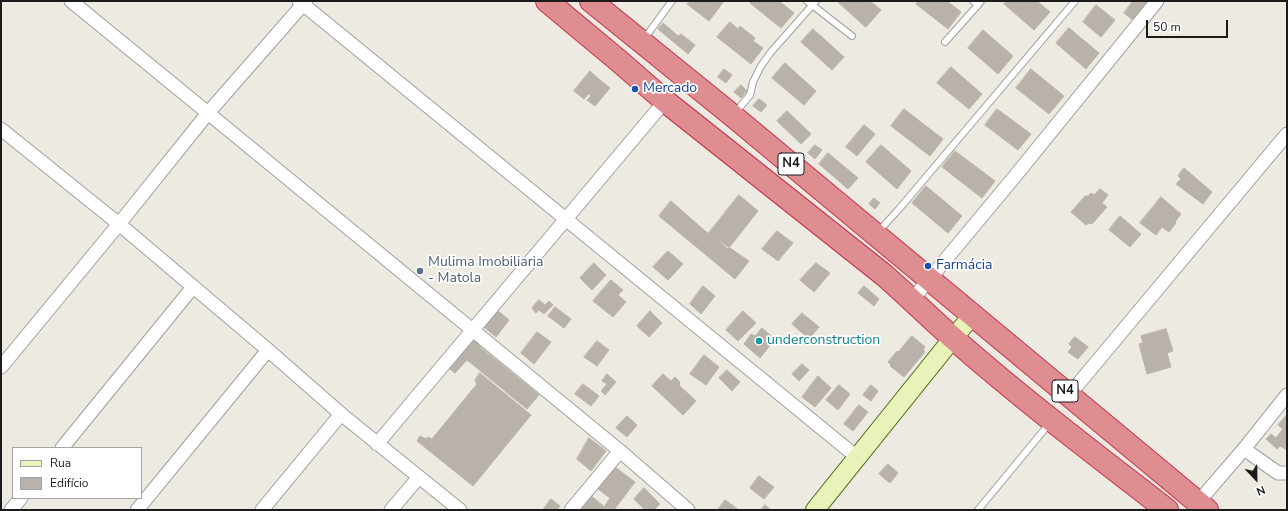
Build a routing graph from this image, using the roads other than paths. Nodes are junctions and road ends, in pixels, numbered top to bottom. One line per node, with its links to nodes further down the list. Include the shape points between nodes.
1 (71, 1): 15 (street)
2 (547, 1): 14 (highway, N4)
3 (591, 1): 12 (highway, N4)
4 (672, 1): 12 (lane)
5 (807, 1): 10 (lane)
6 (1075, 1): 21 (lane, via 905,203)
7 (1157, 1): 22 (street)
8 (303, 2): 15 (street); 19 (street)
9 (977, 2): 13 (lane)
10 (815, 4): 11 (lane); 16 (lane, via 761,66 750,95)
11 (852, 36)
12 (642, 42): 16 (highway, N4)
13 (945, 42)
14 (665, 101): 19 (street); 24 (highway, N4)
15 (208, 113): 20 (street); 26 (street)
16 (733, 116): 21 (highway, N4)
17 (1, 129): 20 (street)
18 (1287, 134): 30 (street)
19 (566, 220): 26 (street); 38 (street)
20 (119, 224): 23 (street); 29 (street)
21 (875, 235): 22 (highway, N4)
22 (930, 280): 24 (street); 25 (highway, N4)
23 (193, 287): 28 (street); 35 (street)
24 (912, 300): 27 (highway, N4)
25 (973, 315): 27 (street); 30 (highway, N4)
26 (472, 331): 34 (street); 37 (street)
27 (953, 338): 33 (highway, N4); 38 (street)
28 (268, 350): 32 (street); 44 (street)
29 (1, 367)
30 (1069, 395): 42 (highway, N4)
31 (1287, 395): 36 (street)
32 (341, 414): 34 (street); 45 (street)
33 (1052, 421): 51 (lane); 52 (highway, N4)
34 (377, 444): 40 (street)
35 (63, 447)
36 (1244, 449): 39 (street, via 1278,473); 42 (street)
37 (620, 451): 48 (street); 49 (street)
38 (858, 458): 50 (street)
39 (1287, 472)
40 (419, 477): 46 (street); 47 (street)
41 (20, 499): 43 (street)
42 (1199, 507)
43 (11, 510)
44 (137, 510)
45 (262, 510)
46 (391, 510)
47 (460, 510)
48 (571, 510)
49 (688, 510)
50 (816, 510)
51 (978, 510)
52 (1167, 510)

